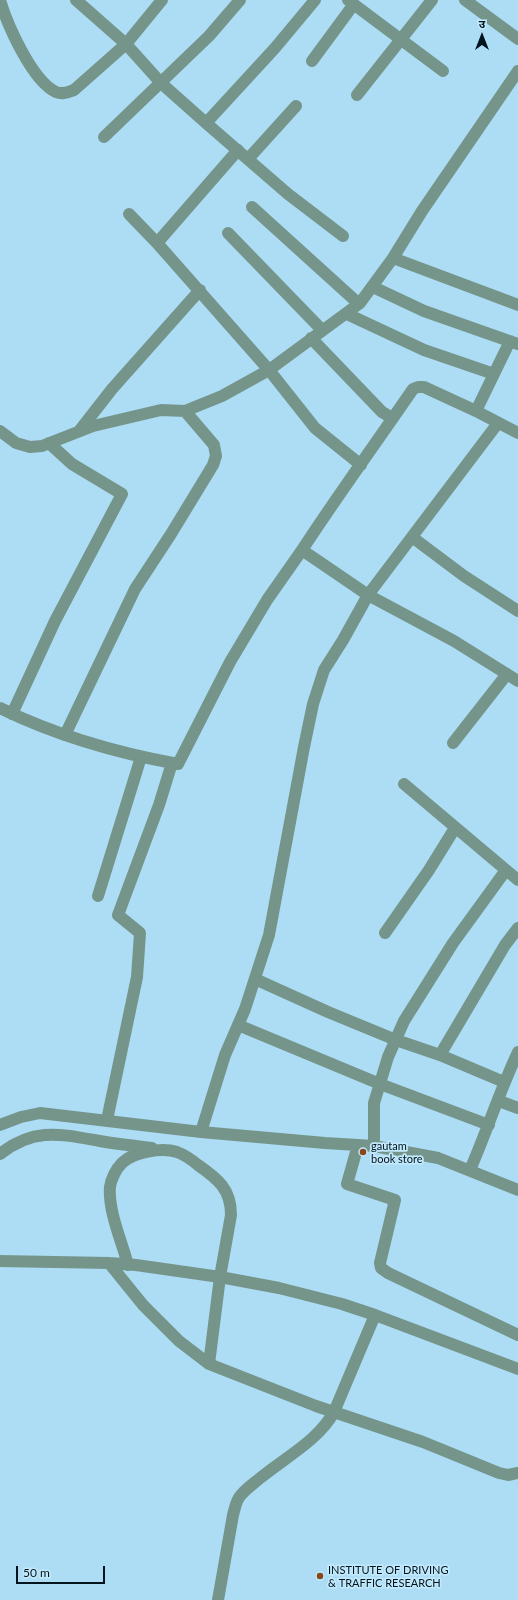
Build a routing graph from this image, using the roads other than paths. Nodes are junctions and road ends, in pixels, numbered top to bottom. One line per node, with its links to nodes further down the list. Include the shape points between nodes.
1 (0, 0): 11 (street, via 15,40 44,84 57,92 65,94 74,90)
2 (76, 0): 11 (street)
3 (162, 0): 11 (street)
4 (240, 0): 15 (street, via 209,36)
5 (315, 0): 18 (street)
6 (432, 0): 9 (street)
7 (465, 0): 10 (street)
8 (351, 2): 9 (street); 12 (street)
9 (402, 39): 14 (street); 16 (street)
10 (518, 39)
11 (126, 44): 15 (street)
12 (312, 61)
13 (518, 70): 27 (street)
14 (443, 71)
15 (161, 83): 18 (street); 19 (street)
16 (357, 95)
17 (296, 106): 21 (street)
18 (206, 123): 20 (street)
19 (104, 137)
20 (238, 150): 21 (street); 26 (street)
21 (248, 159): 25 (street, via 288,194)
22 (252, 207): 30 (street)
23 (129, 214): 26 (street)
24 (228, 233): 33 (street)
25 (343, 236)
26 (157, 243): 29 (street)
27 (393, 258): 28 (street); 31 (street)
28 (373, 287): 30 (street); 35 (street, via 424,311)
29 (200, 290): 36 (street); 42 (street)
30 (359, 304): 32 (street)
31 (518, 304)
32 (347, 314): 33 (street); 37 (street, via 424,350)
33 (322, 330): 34 (street)
34 (311, 338): 36 (street); 40 (street, via 382,412)
35 (514, 342): 37 (street)
36 (269, 370): 38 (street, via 222,396); 46 (street, via 315,428)
37 (494, 374): 39 (street)
38 (185, 411): 42 (street, via 161,410); 55 (street, via 214,445 216,456 213,465 135,589)
39 (476, 411): 40 (street, via 424,387 418,387 412,389); 41 (street)
40 (392, 418): 46 (street)
41 (498, 423): 44 (street); 47 (street)
42 (80, 430): 45 (street)
43 (0, 431): 45 (street, via 16,443 30,447)
44 (518, 433)
45 (49, 443): 54 (street, via 72,464 122,494 55,621)
46 (361, 465): 48 (street, via 334,500)
47 (412, 537): 49 (street); 50 (street, via 464,576)
48 (302, 550): 49 (street); 58 (street, via 267,600 230,662 178,764)
49 (368, 595): 51 (street, via 454,641); 66 (street, via 324,670 313,704 269,935)
50 (518, 611)
51 (506, 674): 52 (street); 56 (street)
52 (518, 681)
53 (0, 708): 54 (street)
54 (12, 714): 55 (street)
55 (65, 735): 57 (street)
56 (453, 743)
57 (141, 758): 58 (street); 63 (street)
58 (172, 763): 75 (street, via 118,914 140,933 137,977)
59 (404, 784): 60 (street)
60 (455, 828): 61 (street); 65 (street)
61 (506, 870): 62 (street); 68 (street, via 453,943 404,1021)
62 (518, 880)
63 (98, 896)
64 (518, 928): 70 (street, via 505,945)
65 (385, 933)
66 (255, 979): 67 (street); 68 (street)
67 (238, 1025): 72 (street); 78 (street, via 225,1055)
68 (396, 1040): 70 (street); 72 (street)
69 (518, 1052): 71 (street)
70 (440, 1055): 71 (street)
71 (504, 1082): 73 (street)
72 (380, 1084): 77 (street); 80 (street, via 374,1103)
73 (498, 1101): 74 (street); 77 (street)
74 (518, 1108)
75 (107, 1120): 76 (street, via 40,1113); 78 (street)
76 (0, 1125)
77 (489, 1125): 83 (street)
78 (201, 1132): 79 (street)
79 (358, 1145): 80 (street); 90 (street, via 347,1184 394,1200 381,1268)
80 (374, 1146): 83 (street, via 438,1158)
81 (163, 1150): 82 (street, via 59,1133 25,1138); 87 (street, via 136,1155 122,1163 113,1176 110,1188 112,1207); 88 (street, via 182,1155 215,1176 229,1198 231,1216)
82 (0, 1154)
83 (470, 1170): 84 (street)
84 (518, 1190)
85 (0, 1261): 86 (street)
86 (109, 1263): 87 (street); 91 (street, via 143,1305 179,1341)
87 (128, 1265): 88 (street)
88 (220, 1277): 89 (street, via 279,1288); 91 (street)
89 (375, 1315): 92 (street); 93 (street)
90 (518, 1335)
91 (209, 1364): 93 (street)
92 (518, 1369)
93 (334, 1412): 94 (street, via 423,1442 499,1474); 95 (street, via 328,1423 311,1439 240,1495 233,1515)
94 (518, 1473)
95 (218, 1600)

